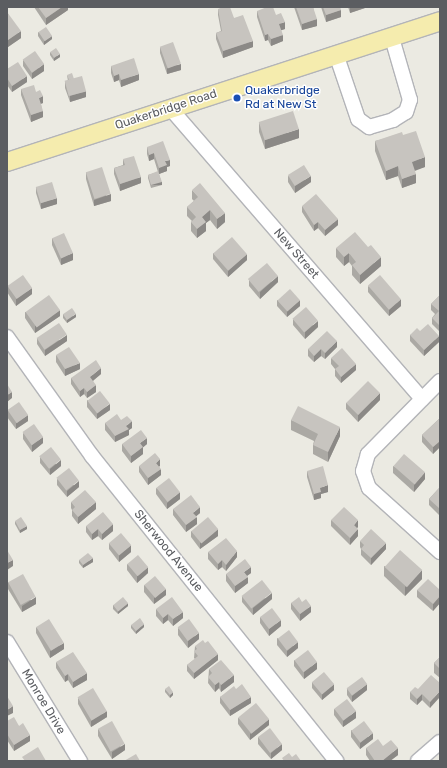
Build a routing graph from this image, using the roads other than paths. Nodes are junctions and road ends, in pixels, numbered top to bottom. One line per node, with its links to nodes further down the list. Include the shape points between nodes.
1 (440, 21): 2 (main road, Quakerbridge Road)
2 (392, 38): 3 (main road, Quakerbridge Road); 3 (street, via 410,100 406,112 393,120 369,127 358,119)
3 (336, 54): 4 (main road, Quakerbridge Road)
4 (170, 108): 5 (main road, Quakerbridge Road); 8 (street, New Street)
5 (7, 162)
6 (7, 337): 13 (street, Sherwood Avenue, via 92,456)
7 (440, 381): 8 (street)
8 (422, 399): 9 (street, via 368,454 363,471 369,488)
9 (440, 552)
10 (7, 642): 12 (street, Monroe Drive)
11 (440, 742): 14 (street)
12 (80, 761)
13 (336, 761)
14 (418, 761)

